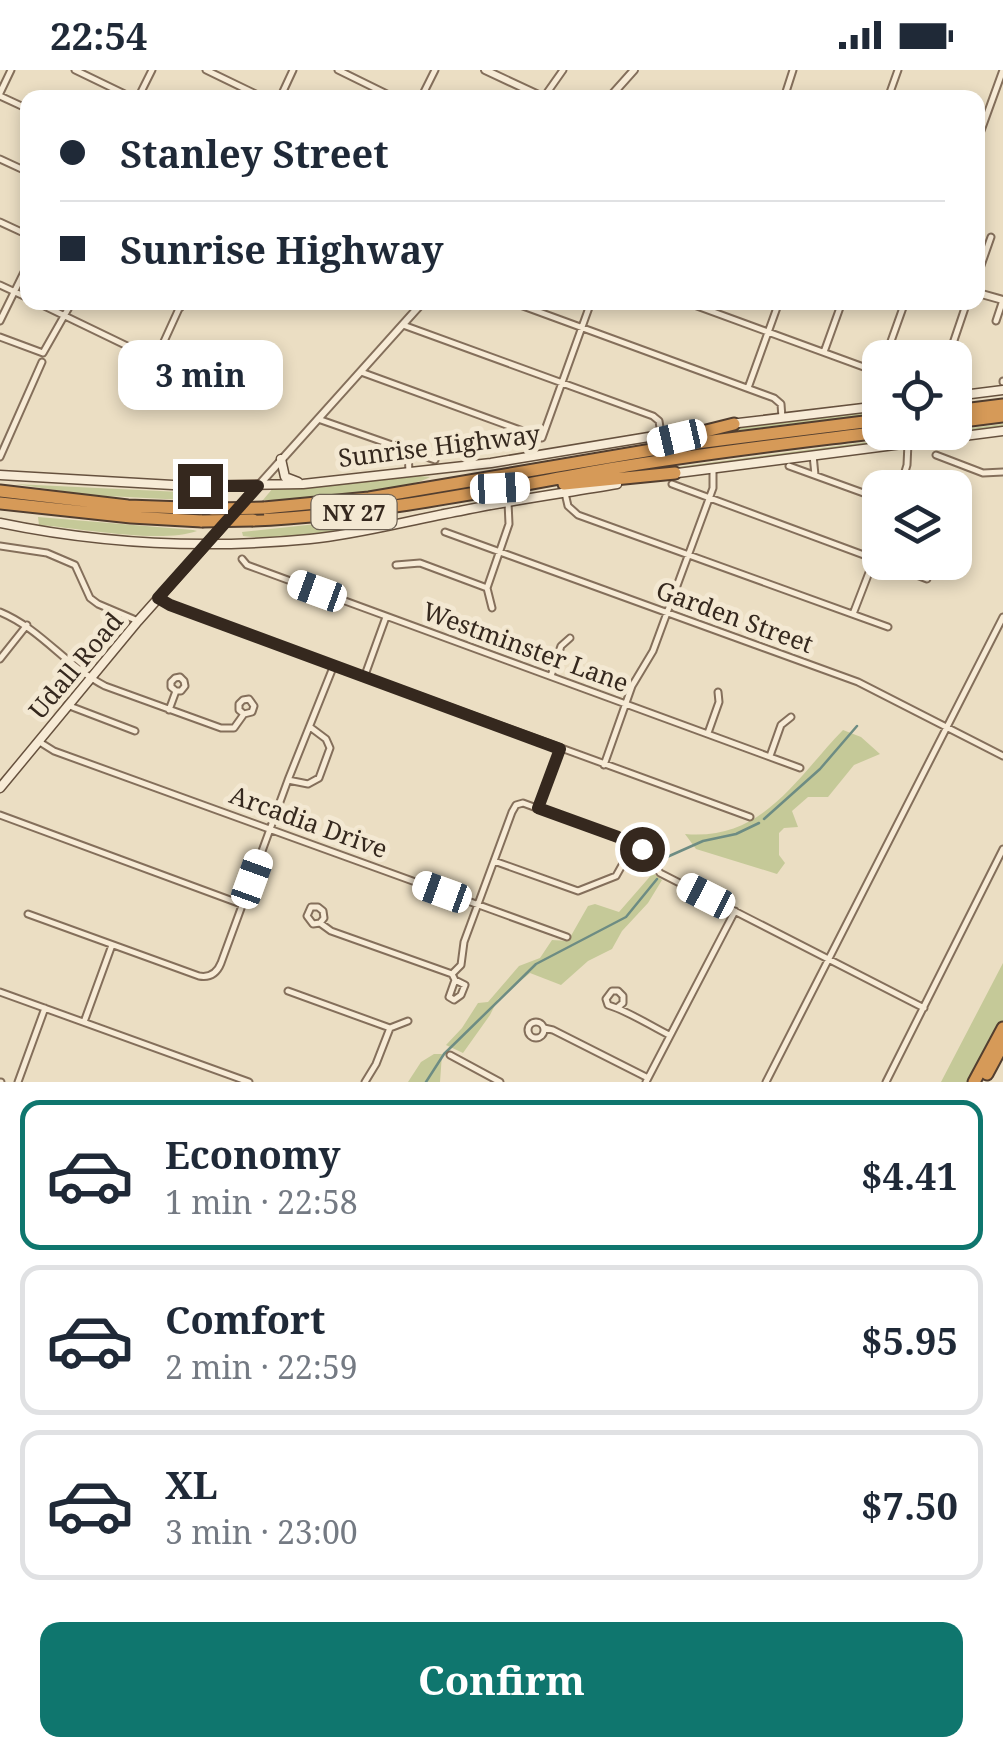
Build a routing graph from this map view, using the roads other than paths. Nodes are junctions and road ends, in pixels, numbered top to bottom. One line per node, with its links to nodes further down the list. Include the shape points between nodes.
1 (11, 70): 13 (street)
2 (74, 70): 8 (street)
3 (206, 70): 9 (street)
4 (338, 70): 10 (street)
5 (634, 70): 12 (street)
6 (1002, 70): 14 (street)
7 (490, 71): 11 (street)
8 (118, 90)
9 (247, 90)
10 (379, 90)
11 (530, 90)
12 (615, 90)
13 (0, 95)
14 (985, 119)
15 (991, 237): 16 (street)
16 (985, 254)
17 (20, 280): 19 (street)
18 (0, 285): 19 (street)
19 (14, 292): 20 (street); 34 (street)
20 (20, 295)
21 (1003, 300): 35 (street)
22 (52, 310): 33 (street)
23 (69, 310): 33 (street)
24 (179, 310): 43 (street)
25 (416, 310): 36 (street, Udall Road)
26 (534, 310): 37 (street)
27 (588, 310): 37 (street)
28 (719, 310): 38 (street)
29 (776, 310): 38 (street)
30 (839, 310): 42 (street)
31 (902, 310): 40 (street)
32 (964, 310): 41 (street)
33 (66, 317): 39 (street, via 44,353); 43 (street)
34 (0, 321)
35 (996, 321)
36 (403, 325): 46 (street, Udall Road); 48 (street)
37 (582, 328): 48 (street); 49 (street)
38 (768, 332): 42 (street); 49 (street)
39 (0, 337)
40 (892, 340)
41 (954, 340)
42 (824, 352): 45 (street)
43 (156, 360): 47 (street)
44 (42, 362): 69 (street)
45 (862, 366)
46 (361, 371): 48 (street, via 542,438); 57 (street, Udall Road)
47 (181, 372)
48 (562, 383): 62 (street, via 656,418)
49 (748, 388): 56 (street, via 780,402)
50 (1003, 390): 51 (main road)
51 (972, 394)
52 (1003, 405): 54 (highway)
53 (862, 408): 56 (main road, Sunrise Highway)
54 (972, 409)
55 (1003, 416): 58 (highway)
56 (782, 418): 60 (main road, Sunrise Highway)
57 (318, 419): 66 (street); 71 (street, Udall Road)
58 (972, 420)
59 (862, 422): 70 (highway, Sunrise Highway / NY 27)
60 (734, 424): 62 (main road, Sunrise Highway); 70 (highway)
61 (1003, 431): 64 (main road)
62 (661, 434): 75 (main road, Sunrise Highway)
63 (862, 434): 82 (highway, Sunrise Highway / NY 27)
64 (972, 435)
65 (862, 448): 67 (main road)
66 (408, 452): 72 (street); 75 (street)
67 (813, 454): 74 (main road); 78 (street)
68 (936, 455): 76 (street, via 983,473)
69 (0, 457)
70 (608, 458): 83 (highway, Sunrise Highway / NY 27, bridge, via 328,504 264,508 128,506)
71 (281, 459): 80 (main road, via 285,477); 81 (street, Udall Road)
72 (435, 460)
73 (789, 466): 78 (street)
74 (713, 467): 79 (main road); 86 (street)
75 (409, 472): 80 (main road, Sunrise Highway)
76 (1003, 472)
77 (0, 475): 81 (main road, Sunrise Highway)
78 (815, 475): 84 (street)
79 (673, 479): 82 (highway); 85 (main road); 86 (street)
80 (303, 484): 81 (main road, Sunrise Highway)
81 (258, 486): 92 (main road, Udall Road)
82 (500, 488): 87 (highway, Sunrise Highway / NY 27, bridge, via 364,511 253,520 131,518)
83 (3, 491)
84 (862, 492)
85 (566, 493): 88 (main road); 95 (street, via 578,515)
86 (709, 498): 95 (street); 96 (street)
87 (0, 502)
88 (508, 502): 92 (main road, via 340,535); 94 (street)
89 (0, 523): 91 (main road)
90 (445, 532): 94 (street, Garden Street)
91 (170, 543): 92 (main road); 99 (main road, via 183,552)
92 (207, 544): 99 (main road, Udall Road)
93 (0, 546): 109 (street, via 75,565 90,598)
94 (500, 552): 101 (street); 105 (street, Garden Street)
95 (688, 554): 105 (street); 106 (street)
96 (862, 555)
97 (242, 558): 107 (street, Westminster Lane, via 247,566)
98 (396, 565): 101 (street, via 420,563)
99 (186, 567): 102 (main road, Udall Road)
100 (870, 580): 106 (street)
101 (487, 588): 103 (street)
102 (158, 598): 109 (main road, Udall Road); 114 (street)
103 (492, 608)
104 (0, 612): 110 (street)
105 (667, 612): 120 (street); 126 (street, Garden Street, via 863,684)
106 (854, 614): 111 (street)
107 (386, 617): 115 (street); 116 (street, Westminster Lane)
108 (1003, 617): 126 (street)
109 (138, 622): 117 (main road, Udall Road)
110 (27, 625): 113 (street); 117 (street)
111 (888, 627)
112 (570, 638): 116 (street)
113 (0, 660)
114 (334, 665): 115 (street); 125 (street)
115 (364, 676): 130 (street)
116 (551, 676): 120 (street, Westminster Lane)
117 (90, 678): 121 (main road, Udall Road); 122 (street)
118 (176, 691): 122 (street)
119 (718, 692): 128 (street)
120 (626, 704): 128 (street, Westminster Lane); 133 (street)
121 (68, 706): 127 (street); 129 (main road, Udall Road)
122 (169, 710): 123 (street, via 228,730)
123 (244, 714)
124 (791, 717): 131 (street, via 781,725)
125 (310, 727): 135 (street); 135 (street, via 330,748 319,778 308,784)
126 (946, 727): 132 (street, Garden Street); 151 (street)
127 (134, 730)
128 (708, 733): 131 (street, Westminster Lane)
129 (38, 741): 136 (main road, Udall Road); 140 (street, Arcadia Drive)
130 (560, 749): 133 (street); 137 (street)
131 (770, 756): 134 (street, Westminster Lane)
132 (1003, 756)
133 (604, 765): 139 (street)
134 (800, 768)
135 (288, 780): 140 (street)
136 (0, 788)
137 (538, 808): 141 (street); 143 (street, via 516,805)
138 (0, 815): 144 (street)
139 (750, 817)
140 (270, 828): 144 (street); 145 (street, Arcadia Drive)
141 (634, 844): 143 (street, via 616,876 578,891); 146 (street, via 660,873)
142 (1003, 849): 156 (street)
143 (494, 861): 145 (street)
144 (242, 904): 150 (street, via 220,966 210,976)
145 (478, 905): 148 (street, via 454,977); 149 (street, Arcadia Drive)
146 (735, 910): 151 (street); 162 (street)
147 (28, 914): 150 (street)
148 (320, 923)
149 (567, 937)
150 (112, 945): 158 (street)
151 (829, 959): 156 (street); 170 (street)
152 (288, 991): 159 (street)
153 (0, 992): 155 (street)
154 (618, 1007): 162 (street)
155 (45, 1008): 158 (street); 166 (street)
156 (924, 1008): 171 (street)
157 (408, 1021): 159 (street)
158 (84, 1022): 167 (street)
159 (390, 1028): 168 (street)
160 (544, 1028): 165 (street)
161 (1003, 1028): 172 (highway)
162 (669, 1035): 165 (street)
163 (1003, 1044): 173 (highway)
164 (450, 1054): 169 (street)
165 (647, 1080)
166 (18, 1082)
167 (249, 1082)
168 (365, 1082)
169 (500, 1082)
170 (766, 1082)
171 (886, 1082)
172 (974, 1082)
173 (983, 1082)

